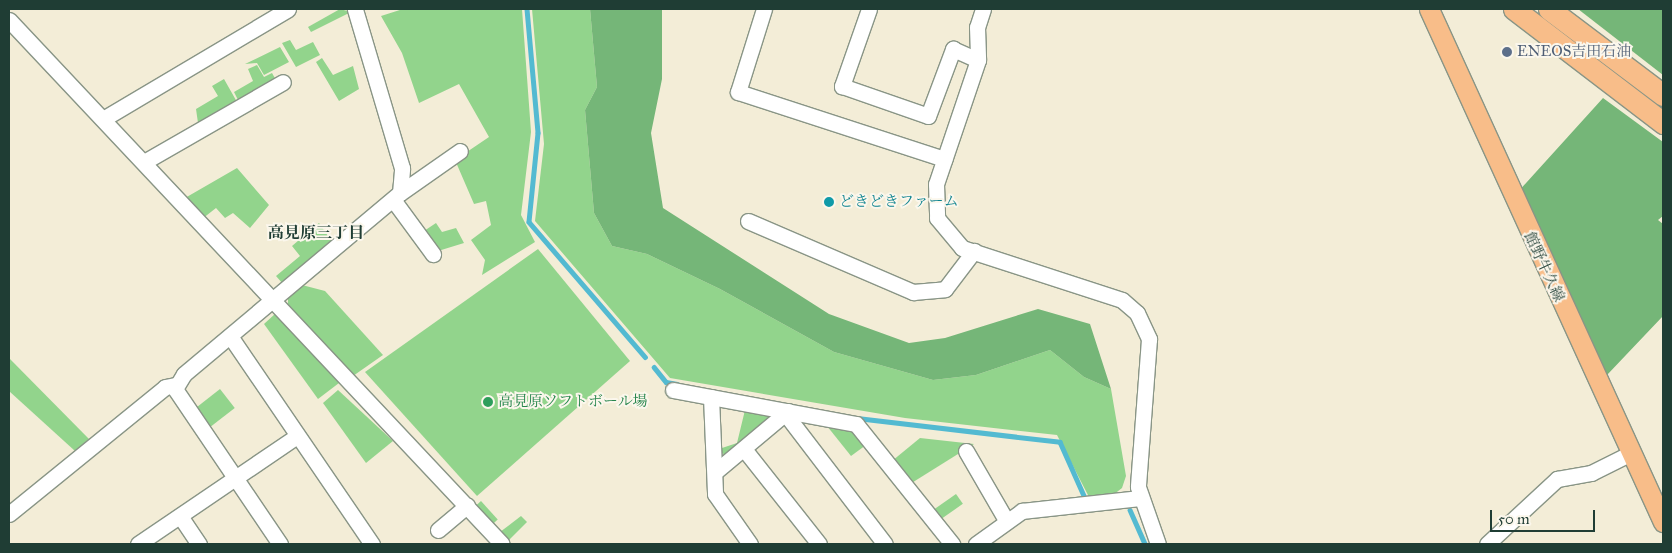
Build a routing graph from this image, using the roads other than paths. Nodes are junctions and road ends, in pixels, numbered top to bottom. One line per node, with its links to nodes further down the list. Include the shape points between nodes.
1 (288, 9): 13 (street)
2 (355, 9): 18 (street, via 402,168)
3 (764, 9): 16 (street, via 738,92)
4 (869, 9): 10 (street, via 842,86 928,116 953,49)
5 (983, 9): 10 (street, via 978,26)
6 (1429, 9): 31 (main road, 館野牛久線)
7 (1514, 9): 14 (highway)
8 (1549, 9): 12 (highway)
9 (9, 20): 13 (street)
10 (978, 60): 16 (street)
11 (283, 82): 17 (street)
12 (1663, 95)
13 (103, 119): 17 (street)
14 (1663, 123)
15 (460, 152): 18 (street)
16 (944, 159): 20 (street, via 936,184 937,218 962,248)
17 (144, 162): 22 (street)
18 (397, 197): 21 (street); 22 (street)
19 (748, 221): 20 (street, via 913,292 945,289)
20 (974, 251): 34 (street, via 1122,300 1137,313 1149,339)
21 (433, 254)
22 (273, 300): 23 (street); 35 (street)
23 (230, 336): 24 (street); 28 (street)
24 (175, 385): 33 (street, via 179,397); 36 (street, via 165,386)
25 (673, 390): 26 (street)
26 (711, 397): 27 (street); 32 (street)
27 (788, 414): 29 (street); 48 (street); 49 (street, via 856,424)
28 (297, 436): 33 (street); 45 (street)
29 (744, 449): 32 (street); 47 (street)
30 (966, 451): 38 (street)
31 (1629, 454): 39 (main road, 館野牛久線); 52 (street, via 1591,472 1557,479)
32 (714, 472): 46 (street, via 717,500)
33 (235, 478): 37 (street); 44 (street)
34 (1139, 492): 38 (street, via 1022,511); 51 (street)
35 (467, 506): 40 (street); 41 (street)
36 (9, 514)
37 (180, 516): 42 (street); 43 (street)
38 (1006, 520): 50 (street)
39 (1663, 522)
40 (438, 530)
41 (498, 543)
42 (138, 544)
43 (199, 544)
44 (280, 544)
45 (372, 544)
46 (750, 544)
47 (819, 544)
48 (885, 544)
49 (952, 544)
50 (976, 544)
51 (1158, 544)
52 (1487, 544)

